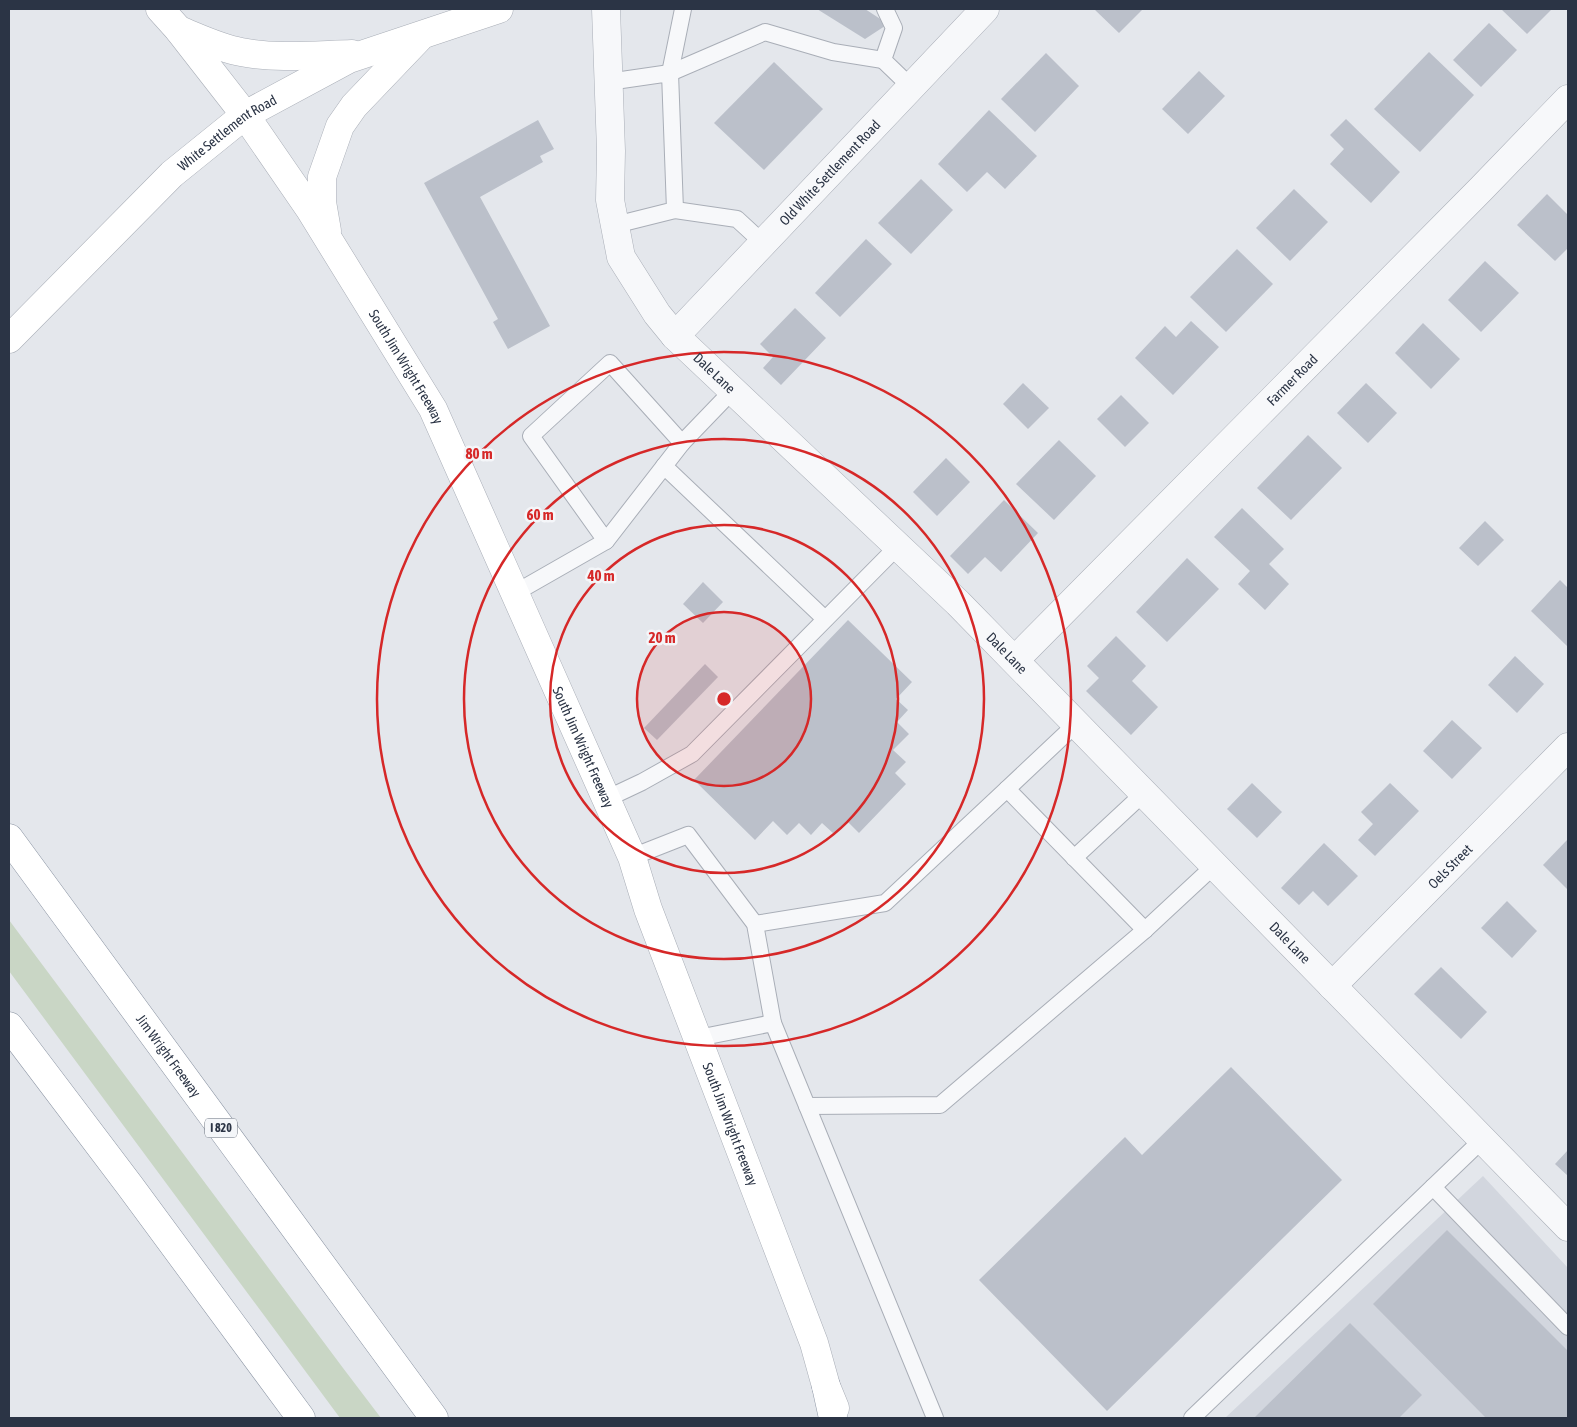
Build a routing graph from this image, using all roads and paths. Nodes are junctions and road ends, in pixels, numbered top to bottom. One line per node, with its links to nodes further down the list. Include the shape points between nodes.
1 (160, 9): 7 (main road, South Jim Wright Freeway)
2 (499, 9): 8 (main road, White Settlement Road)
3 (606, 9): 12 (street, Dale Lane)
4 (683, 9): 11 (lane)
5 (885, 9): 10 (lane, via 894,28)
6 (985, 9): 13 (street, Old White Settlement Road)
7 (178, 29): 9 (main road, via 240,52 307,56); 15 (main road, South Jim Wright Freeway)
8 (423, 34): 9 (main road, White Settlement Road); 18 (main road, via 354,106 340,126 322,177)
9 (368, 53): 15 (main road, White Settlement Road)
10 (883, 60): 11 (lane, via 833,52 765,32); 13 (lane)
11 (670, 73): 12 (lane); 16 (lane)
12 (608, 82): 17 (street, Dale Lane, via 610,200)
13 (911, 87): 19 (street, Old White Settlement Road)
14 (1568, 98): 29 (street, Farmer Road)
15 (245, 116): 18 (main road, South Jim Wright Freeway); 21 (main road, White Settlement Road, via 172,174)
16 (675, 210): 17 (lane); 19 (lane, via 737,219)
17 (615, 225): 20 (street, Dale Lane, via 621,257)
18 (328, 240): 27 (main road, South Jim Wright Freeway, via 432,409)
19 (763, 243): 20 (street, Old White Settlement Road)
20 (675, 336): 22 (street, Dale Lane)
21 (9, 339)
22 (733, 390): 23 (lane); 26 (street, Dale Lane)
23 (682, 443): 24 (lane); 25 (lane, via 610,363 531,436)
24 (664, 466): 25 (lane); 28 (lane)
25 (606, 541): 27 (lane)
26 (898, 546): 28 (lane); 29 (street, Dale Lane)
27 (515, 593): 34 (main road, South Jim Wright Freeway)
28 (824, 618): 34 (lane, via 692,754)
29 (1014, 660): 30 (street, Dale Lane)
30 (1076, 724): 32 (lane); 33 (street, Dale Lane)
31 (1568, 748): 41 (street, Oels Street)
32 (1007, 789): 37 (lane); 39 (lane, via 885,903)
33 (1144, 793): 37 (lane); 38 (street, Dale Lane)
34 (606, 799): 36 (main road, South Jim Wright Freeway)
35 (9, 838): 52 (main road, Jim Wright Freeway / I 820)
36 (632, 857): 39 (lane, via 688,835); 44 (main road, South Jim Wright Freeway, via 648,909)
37 (1074, 858): 40 (lane)
38 (1215, 865): 40 (lane); 41 (street, Dale Lane)
39 (755, 924): 42 (lane)
40 (1145, 930): 45 (lane, via 940,1105)
41 (1332, 986): 46 (street, Dale Lane)
42 (772, 1023): 44 (lane); 45 (lane)
43 (9, 1026): 51 (main road)
44 (698, 1038): 50 (main road, South Jim Wright Freeway, via 814,1343)
45 (807, 1106): 55 (lane)
46 (1482, 1140): 47 (lane); 48 (street, Dale Lane)
47 (1433, 1187): 49 (lane); 56 (lane)
48 (1568, 1227)
49 (1568, 1328)
50 (826, 1386): 53 (main road); 54 (main road, South Jim Wright Freeway)
51 (301, 1418)
52 (434, 1418)
53 (833, 1418)
54 (840, 1418)
55 (935, 1418)
56 (1192, 1418)

